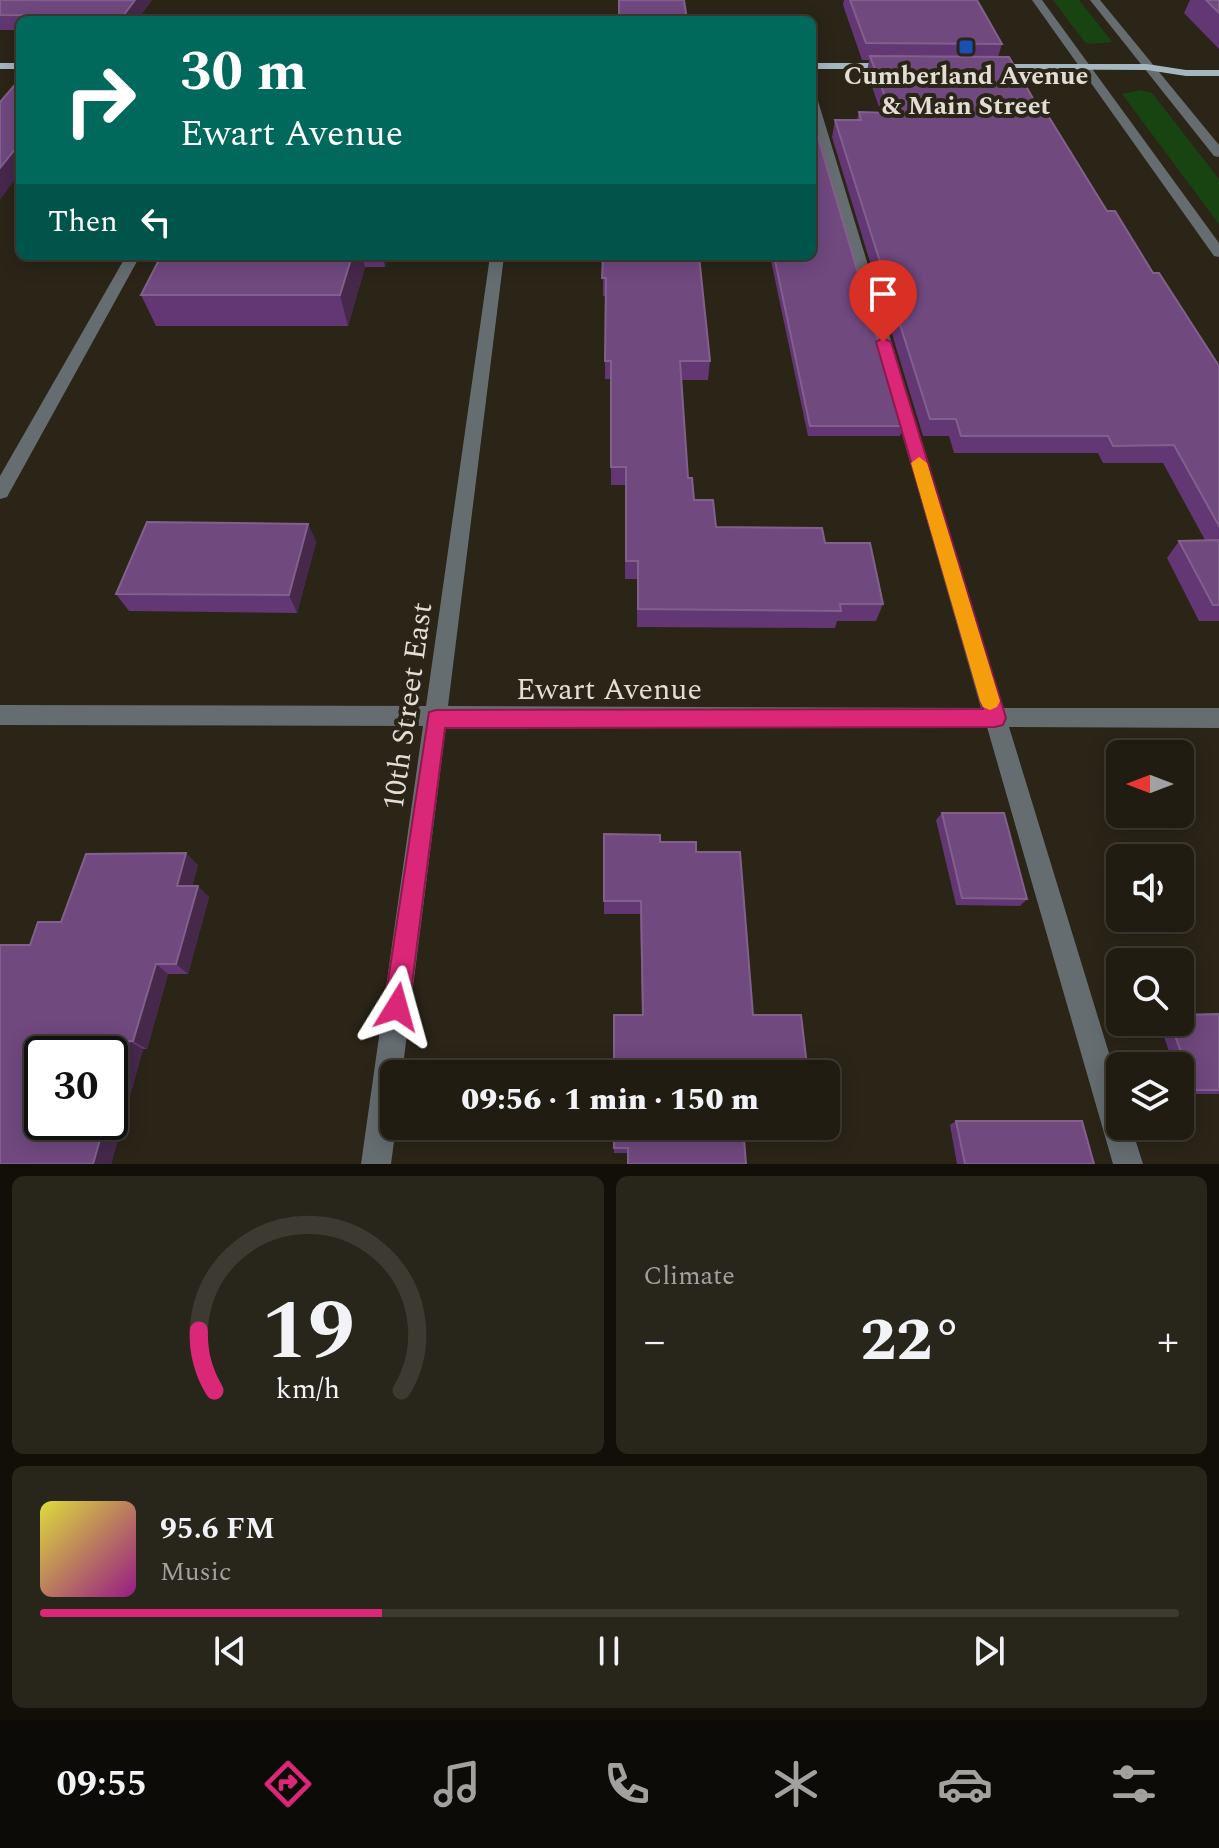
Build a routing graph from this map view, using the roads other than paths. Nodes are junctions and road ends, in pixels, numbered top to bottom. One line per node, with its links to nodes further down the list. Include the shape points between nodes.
1 (1037, 0): 7 (street)
2 (1095, 0): 8 (street)
3 (1189, 59): 8 (main road)
4 (816, 66): 5 (main road)
5 (901, 66)
6 (976, 66): 7 (main road)
7 (1085, 67): 8 (main road); 12 (street)
8 (1147, 67): 9 (main road); 11 (street)
9 (1219, 73)
10 (816, 114): 17 (street)
11 (1219, 153)
12 (1219, 253)
13 (131, 260): 15 (street)
14 (496, 260): 19 (street, 10th Street East)
15 (0, 492)
16 (0, 715): 19 (street, Ewart Avenue)
17 (995, 718): 18 (street, Ewart Avenue); 19 (street, Ewart Avenue); 21 (street)
18 (1219, 718)
19 (436, 719): 20 (street, 10th Street East)
20 (376, 1164)
21 (1128, 1164)

